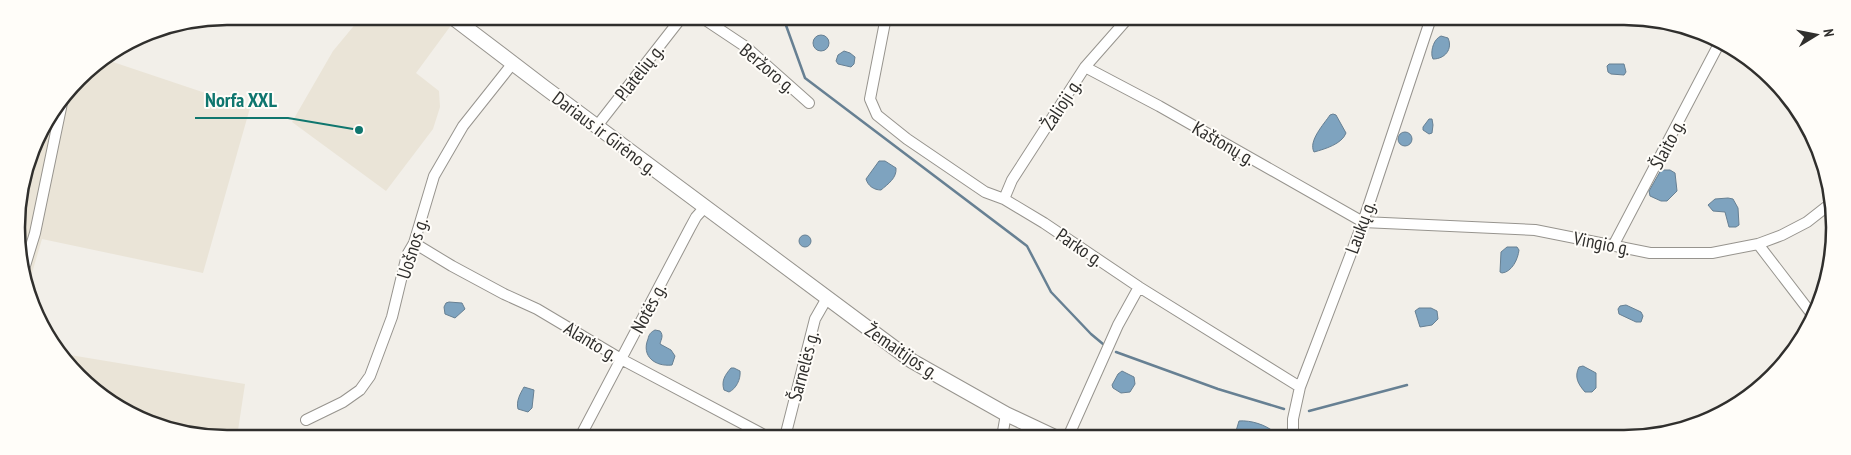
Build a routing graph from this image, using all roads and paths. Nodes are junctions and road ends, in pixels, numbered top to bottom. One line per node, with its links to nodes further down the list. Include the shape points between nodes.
1 (464, 25): 8 (main road, Dariaus ir Girėno g.)
2 (672, 25): 12 (street, Platelių g.)
3 (713, 25): 10 (street, Beržoro g., via 746,47)
4 (884, 25): 13 (street, Parko g., via 870,99 877,115 906,139 986,192)
5 (1122, 25): 9 (street, Žalioji g.)
6 (1429, 25): 16 (street, Laukų g.)
7 (1717, 48): 19 (street, Šlaito g.)
8 (513, 63): 12 (main road, Dariaus ir Girėno g.); 17 (street, Uošnos g., via 463,126 434,176)
9 (1085, 67): 13 (street, Žalioji g., via 1012,180); 16 (street, Kaštonų g.)
10 (809, 103)
11 (60, 114): 21 (street)
12 (597, 126): 14 (main road, Dariaus ir Girėno g.)
13 (1004, 199): 22 (street, Parko g.)
14 (705, 207): 20 (main road, Dariaus ir Girėno g.); 25 (street, Notės g., via 696,217)
15 (1825, 208): 18 (street, Vingio g., via 1807,222)
16 (1362, 222): 19 (street, Vingio g., via 1535,230); 26 (street, Laukų g.)
17 (414, 243): 25 (street, Alanto g., via 537,309); 28 (street, Uošnos g., via 407,254 392,317 370,376 360,390 343,402)
18 (1758, 244): 19 (street, Vingio g., via 1712,253 1679,254); 24 (street)
19 (1613, 246)
20 (759, 247): 23 (main road, Žemaitijos g.)
21 (27, 257)
22 (1140, 287): 26 (street, Parko g.); 34 (street, via 1118,326)
23 (827, 298): 27 (main road, Žemaitijos g., via 912,361); 31 (street, Šarnelės g., via 815,319)
24 (1809, 310)
25 (620, 359): 29 (street, Notės g.); 30 (street, Alanto g.)
26 (1300, 387): 35 (street, Laukų g.)
27 (1006, 414): 32 (street); 33 (main road, Žemaitijos g.)
28 (306, 420)
29 (584, 430)
30 (755, 430)
31 (786, 430)
32 (1003, 430)
33 (1040, 430)
34 (1071, 430)
35 (1293, 430)

